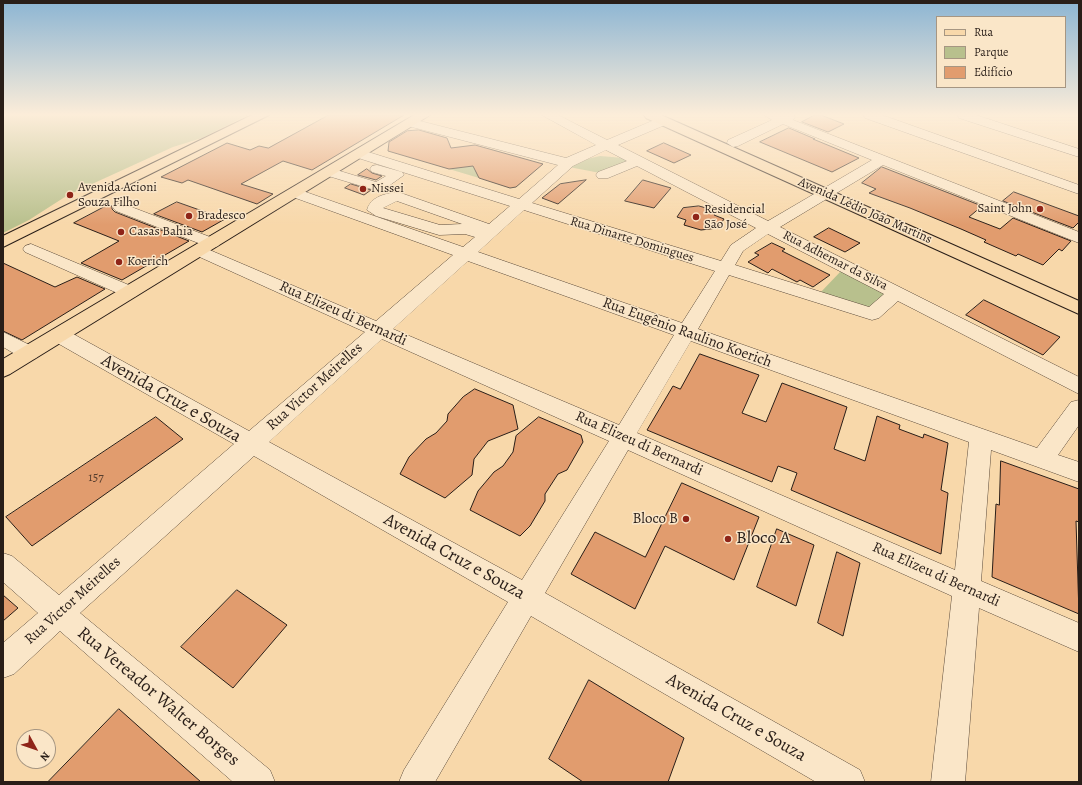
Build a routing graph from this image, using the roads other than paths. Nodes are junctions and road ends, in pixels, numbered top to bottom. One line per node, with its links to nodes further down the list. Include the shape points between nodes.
1 (188, 152): 25 (main road)
2 (364, 152): 11 (main road)
3 (524, 152): 14 (street)
4 (590, 152): 10 (street, Rua Victor Meirelles)
5 (620, 152): 12 (street, Rua Adhemar da Silva)
6 (741, 152): 17 (main road, Avenida Lédio João Martins)
7 (751, 152): 17 (main road, Avenida Lédio João Martins)
8 (862, 152): 13 (street)
9 (972, 152): 18 (street)
10 (587, 153): 12 (street); 14 (street, Rua Victor Meirelles)
11 (355, 157): 15 (main road); 15 (street, via 397,175 378,187); 20 (street, Rua Dinarte Domingues)
12 (634, 159): 16 (street); 22 (street, Rua Adhemar da Silva)
13 (882, 160): 17 (street); 24 (street)
14 (568, 163): 20 (street, Rua Victor Meirelles)
15 (330, 172): 19 (main road)
16 (603, 175)
17 (830, 190): 22 (street); 32 (main road, Avenida Lédio João Martins); 33 (main road, Avenida Lédio João Martins)
18 (1079, 190)
19 (295, 193): 26 (main road); 28 (street, Rua Eugênio Raulino Koerich)
20 (521, 205): 23 (street, Rua Victor Meirelles); 29 (street, Rua Dinarte Domingues)
21 (121, 208): 26 (street, Rua Elizeu di Bernardi)
22 (768, 227): 29 (street, via 741,244); 30 (street, Rua Adhemar da Silva)
23 (479, 230): 23 (street, via 398,196 376,205 375,210 381,213 439,230); 28 (street, Rua Victor Meirelles)
24 (1079, 238)
25 (3, 242)
26 (206, 247): 31 (main road); 34 (street, Rua Elizeu di Bernardi)
27 (26, 251): 31 (street)
28 (466, 254): 34 (street, Rua Victor Meirelles); 35 (street, Rua Eugênio Raulino Koerich)
29 (723, 268): 30 (street, Rua Dinarte Domingues, via 872,314); 35 (street)
30 (897, 292): 40 (street, Rua Adhemar da Silva)
31 (124, 296): 36 (main road)
32 (1079, 296)
33 (1079, 308)
34 (380, 330): 42 (street, Rua Elizeu di Bernardi); 44 (street, Rua Victor Meirelles)
35 (686, 332): 42 (street); 43 (street, Rua Eugênio Raulino Koerich)
36 (59, 335): 38 (main road); 44 (street, Avenida Cruz e Souza)
37 (3, 339): 38 (street)
38 (29, 353): 39 (main road)
39 (3, 369)
40 (1079, 386)
41 (1079, 408): 45 (street)
42 (623, 437): 48 (street, Rua Elizeu di Bernardi); 49 (street)
43 (981, 437): 45 (street, Rua Eugênio Raulino Koerich); 48 (street)
44 (251, 444): 49 (street, Avenida Cruz e Souza); 50 (street, Rua Victor Meirelles)
45 (1042, 459): 46 (street, Rua Eugênio Raulino Koerich)
46 (1079, 472)
47 (3, 565): 50 (street, Rua Vereador Walter Borges)
48 (967, 588): 51 (street, Rua Elizeu di Bernardi); 56 (street)
49 (527, 598): 54 (street); 55 (street, Avenida Cruz e Souza)
50 (60, 613): 52 (street, Rua Victor Meirelles); 53 (street, Rua Vereador Walter Borges)
51 (1079, 638)
52 (3, 664)
53 (258, 782)
54 (416, 782)
55 (848, 782)
56 (948, 782)

